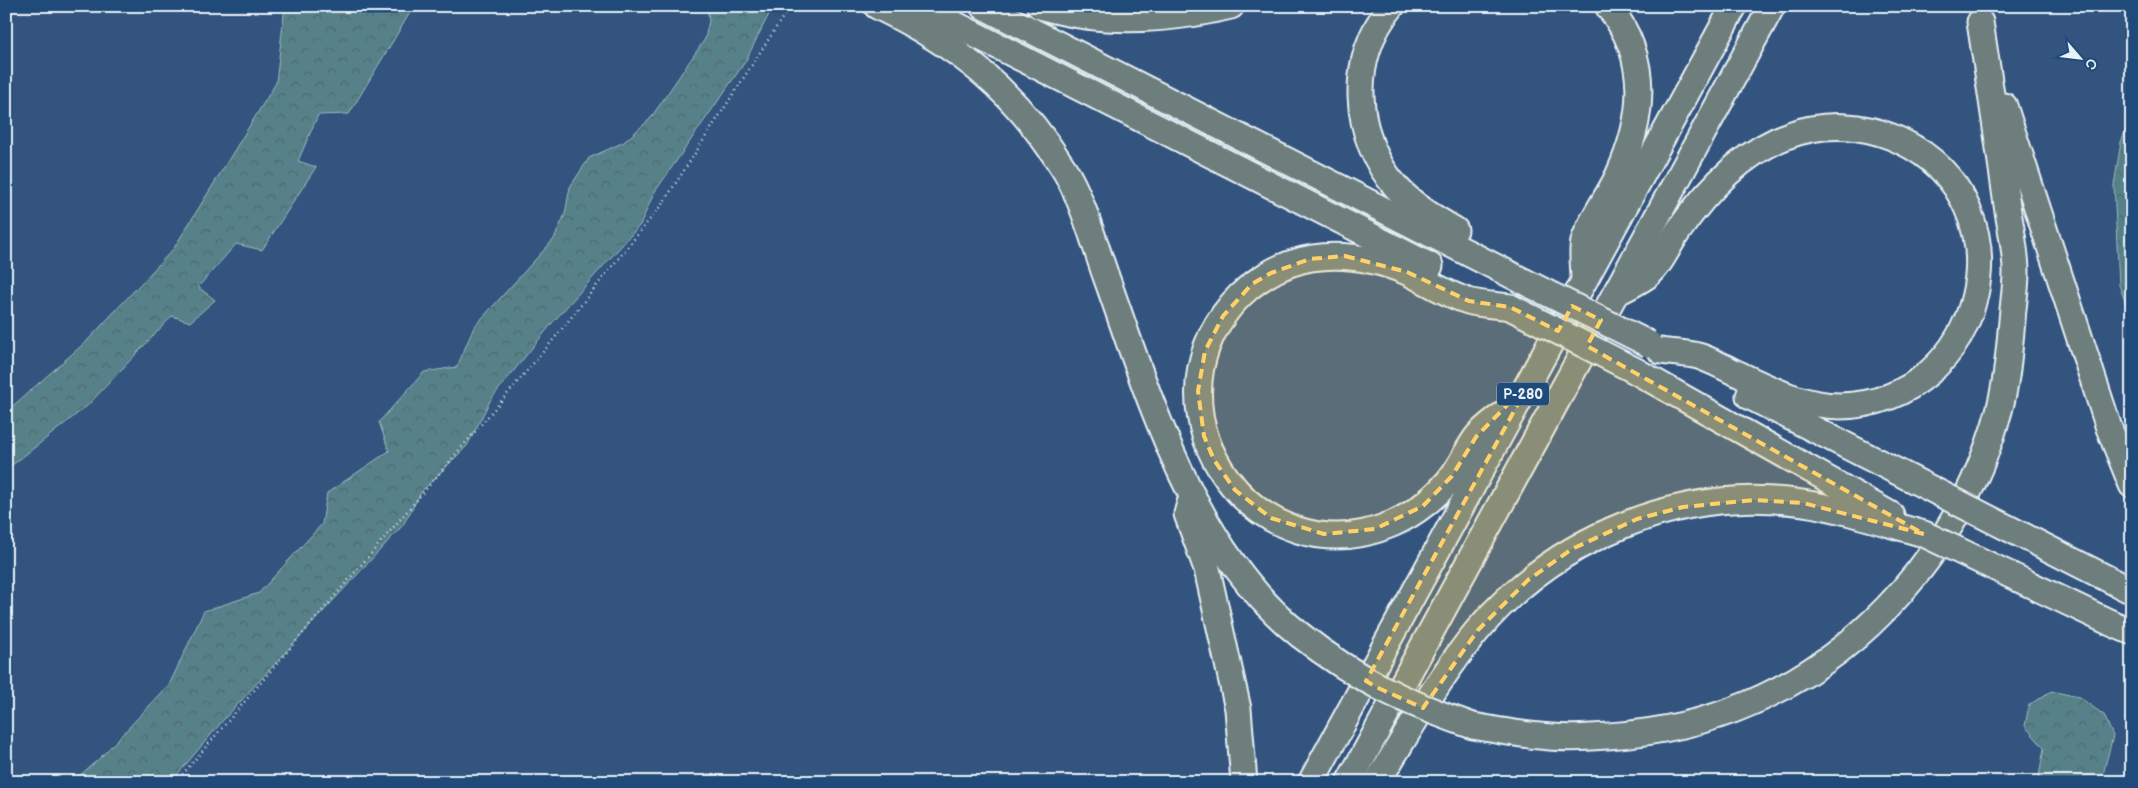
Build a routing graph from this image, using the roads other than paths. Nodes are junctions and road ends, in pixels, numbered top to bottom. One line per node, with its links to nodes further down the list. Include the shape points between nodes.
1 (877, 6): 18 (highway, via 968,60 1002,89 1065,170 1161,426)
2 (919, 6): 14 (highway)
3 (983, 6): 11 (highway)
4 (1040, 6): 5 (highway, via 1068,14 1120,20 1162,18)
5 (1231, 6)
6 (1392, 6): 11 (highway, via 1375,31 1361,77 1360,102 1369,142 1382,168 1407,198 1488,249)
7 (1608, 6): 12 (highway, via 1623,28 1634,54 1638,117 1618,176 1585,239)
8 (1734, 6): 12 (highway, Р-280)
9 (1772, 6): 13 (highway, Р-280)
10 (1978, 14): 17 (highway, via 1997,84 2087,362); 18 (highway, bridge, via 2016,272 2008,367 2000,410 1986,453 1956,518 1929,559 1905,589 1851,641 1813,668 1733,710 1664,729 1589,738 1550,737 1473,726 1376,687 1328,658 1257,594 1225,551)
11 (1523, 281): 15 (highway, bridge)
12 (1584, 284): 16 (highway, Р-280)
13 (1616, 294): 15 (highway, via 1649,274 1701,200 1725,175 1751,154 1810,129 1837,126 1885,134 1911,146 1933,162 1958,192 1968,213 1976,236 1979,262 1977,293 1960,336 1948,355 1914,384 1896,394 1857,405 1818,404 1792,398 1700,356); 24 (highway, Р-280)
14 (1510, 307): 16 (highway, via 1469,301 1407,272 1361,258 1330,256 1292,264 1252,284 1223,316 1202,361 1199,412 1214,460 1228,482 1251,505 1289,526 1341,535 1358,534 1391,524 1423,506 1452,476 1476,437); 19 (highway, bridge, via 1634,370)
15 (1655, 348): 20 (highway, bridge)
16 (1520, 402): 23 (highway, Р-280)
17 (2132, 485)
18 (1191, 496): 22 (highway, via 1187,514 1207,569 1238,710)
19 (1924, 534): 21 (highway, bridge); 25 (highway, via 1803,503 1754,500 1683,507 1615,527 1556,560 1528,580 1501,606 1452,664)
20 (2131, 590)
21 (2122, 628)
22 (1244, 782)
23 (1311, 782)
24 (1349, 782)
25 (1377, 782)

